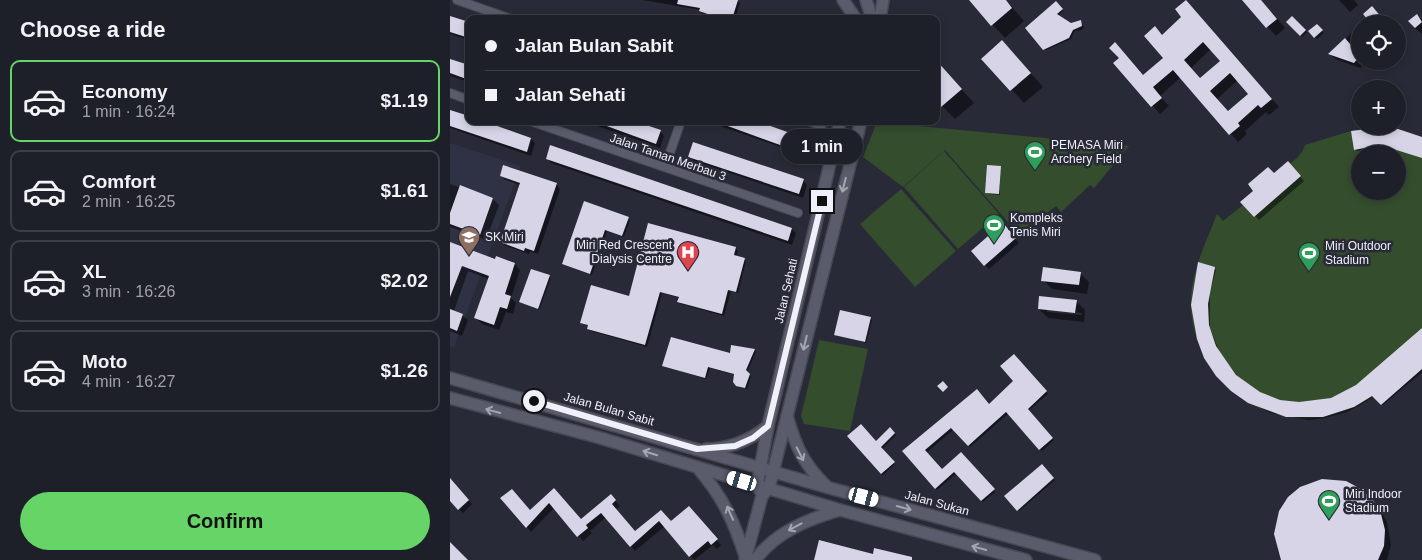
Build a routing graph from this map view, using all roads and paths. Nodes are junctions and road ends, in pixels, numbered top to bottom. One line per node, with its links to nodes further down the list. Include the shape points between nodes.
1 (458, 0): 5 (street)
2 (843, 0): 6 (main road)
3 (866, 0): 7 (main road); 8 (main road)
4 (883, 0): 9 (main road)
5 (500, 15)
6 (853, 15)
7 (863, 15)
8 (871, 15)
9 (881, 15)
10 (450, 93): 11 (street)
11 (465, 99)
12 (542, 125): 18 (street, Jalan Taman Merbau 3)
13 (680, 125): 18 (street)
14 (818, 125): 17 (street)
15 (839, 125): 17 (main road, Jalan Sehati)
16 (859, 125): 22 (main road, one-way to 22)
17 (835, 145): 23 (main road, Jalan Sehati)
18 (665, 167): 19 (street, Jalan Taman Merbau 3)
19 (798, 214)
20 (450, 378): 24 (main road, Jalan Bulan Sabit)
21 (450, 398): 25 (main road, one-way to 21)
22 (787, 415): 27 (main road); 28 (main road, one-way to 28, via 804,462)
23 (768, 426): 24 (main road, via 735,446); 26 (main road, Jalan Sehati)
24 (697, 449): 26 (main road, Jalan Bulan Sabit)
25 (696, 467): 29 (main road); 31 (main road, one-way to 25, via 727,507)
26 (760, 467): 27 (main road, Jalan Bulan Sabit); 29 (main road, Jalan Sehati)
27 (772, 471): 28 (main road, Jalan Sukan); 29 (main road)
28 (826, 487): 33 (main road, Jalan Sukan, one-way to 33)
29 (763, 490): 30 (main road); 31 (main road)
30 (840, 510): 31 (main road, one-way to 31, via 794,527); 32 (main road, one-way to 30)
31 (749, 560)
32 (1026, 560)
33 (1095, 560)

